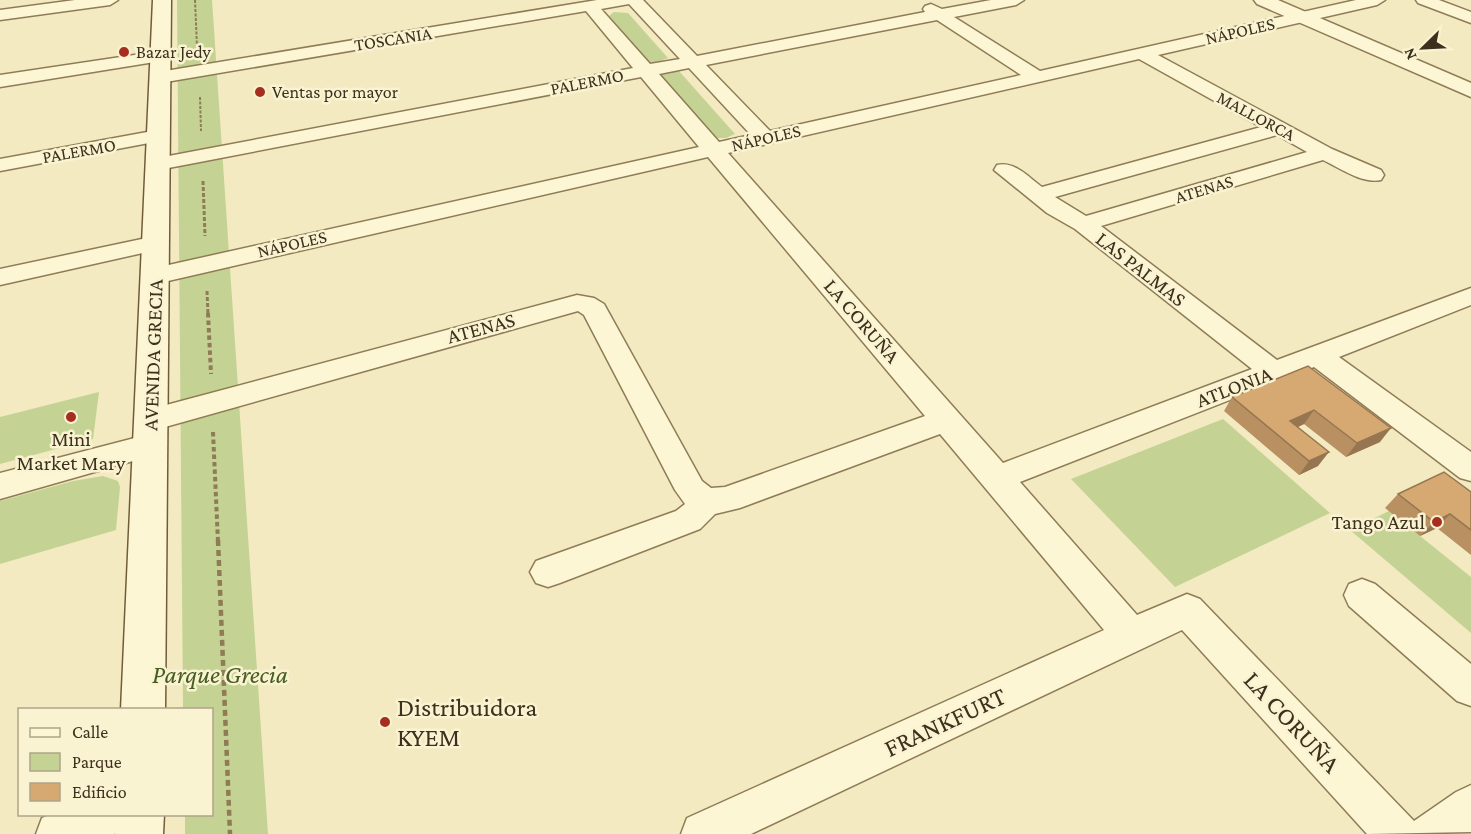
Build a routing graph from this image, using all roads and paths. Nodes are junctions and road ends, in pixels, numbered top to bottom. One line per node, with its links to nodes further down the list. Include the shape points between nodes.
1 (110, 0): 11 (street)
2 (162, 0): 17 (main road, AVENIDA GRECIA)
3 (626, 0): 10 (street, TOSCANIA)
4 (634, 0): 16 (street)
5 (917, 0): 12 (street)
6 (1016, 0): 12 (street, PALERMO)
7 (1263, 0): 13 (main road)
8 (1377, 0): 13 (street, NÁPOLES)
9 (1424, 0): 14 (street)
10 (590, 6): 17 (street, TOSCANIA); 18 (street, LA CORUÑA)
11 (0, 15)
12 (940, 15): 16 (street, PALERMO); 19 (street)
13 (1302, 17): 15 (street, NÁPOLES); 21 (main road)
14 (1471, 18)
15 (1141, 53): 19 (street, NÁPOLES); 22 (street, MALLORCA)
16 (693, 62): 18 (street, PALERMO); 23 (street)
17 (160, 66): 20 (street, TOSCANIA); 25 (main road, AVENIDA GRECIA)
18 (646, 71): 24 (street, LA CORUÑA); 25 (street, PALERMO)
19 (1037, 77): 23 (street, NÁPOLES)
20 (0, 81)
21 (1471, 91)
22 (1279, 128): 26 (street, MALLORCA); 30 (street, ATENAS)
23 (765, 138): 24 (street, NÁPOLES)
24 (714, 149): 34 (street, NÁPOLES); 38 (street, LA CORUÑA)
25 (158, 150): 27 (street, PALERMO); 32 (main road, AVENIDA GRECIA)
26 (1325, 153): 29 (street, MALLORCA); 31 (street, ATENAS)
27 (0, 165)
28 (1005, 170): 30 (street, LAS PALMAS)
29 (1373, 175)
30 (1038, 195): 31 (street, LAS PALMAS)
31 (1083, 225): 37 (street, LAS PALMAS)
32 (156, 243): 33 (street); 34 (main road, AVENIDA GRECIA)
33 (1, 276)
34 (155, 276): 39 (main road, AVENIDA GRECIA)
35 (1471, 296): 36 (street, ATLONIA)
36 (1317, 355): 37 (street, ATLONIA); 40 (street)
37 (1274, 372): 41 (street, ATLONIA)
38 (947, 420): 41 (street, LA CORUÑA); 43 (street, via 728,499)
39 (150, 432): 42 (street, ATENAS); 43 (street, ATENAS, via 569,304 585,304 595,310 691,490); 49 (main road, AVENIDA GRECIA)
40 (1471, 469)
41 (997, 478): 47 (street, LA CORUÑA)
42 (0, 486)
43 (706, 501): 44 (street, via 688,520)
44 (548, 572)
45 (1362, 595): 48 (street)
46 (1187, 610): 47 (street, FRANKFURT); 56 (street, LA CORUÑA)
47 (1132, 636): 55 (street, FRANKFURT)
48 (1471, 688)
49 (143, 708)
50 (1471, 807): 57 (street)
51 (105, 816): 53 (street)
52 (140, 816): 54 (main road)
53 (58, 834)
54 (139, 834)
55 (704, 834)
56 (1397, 834)
57 (1430, 834)

